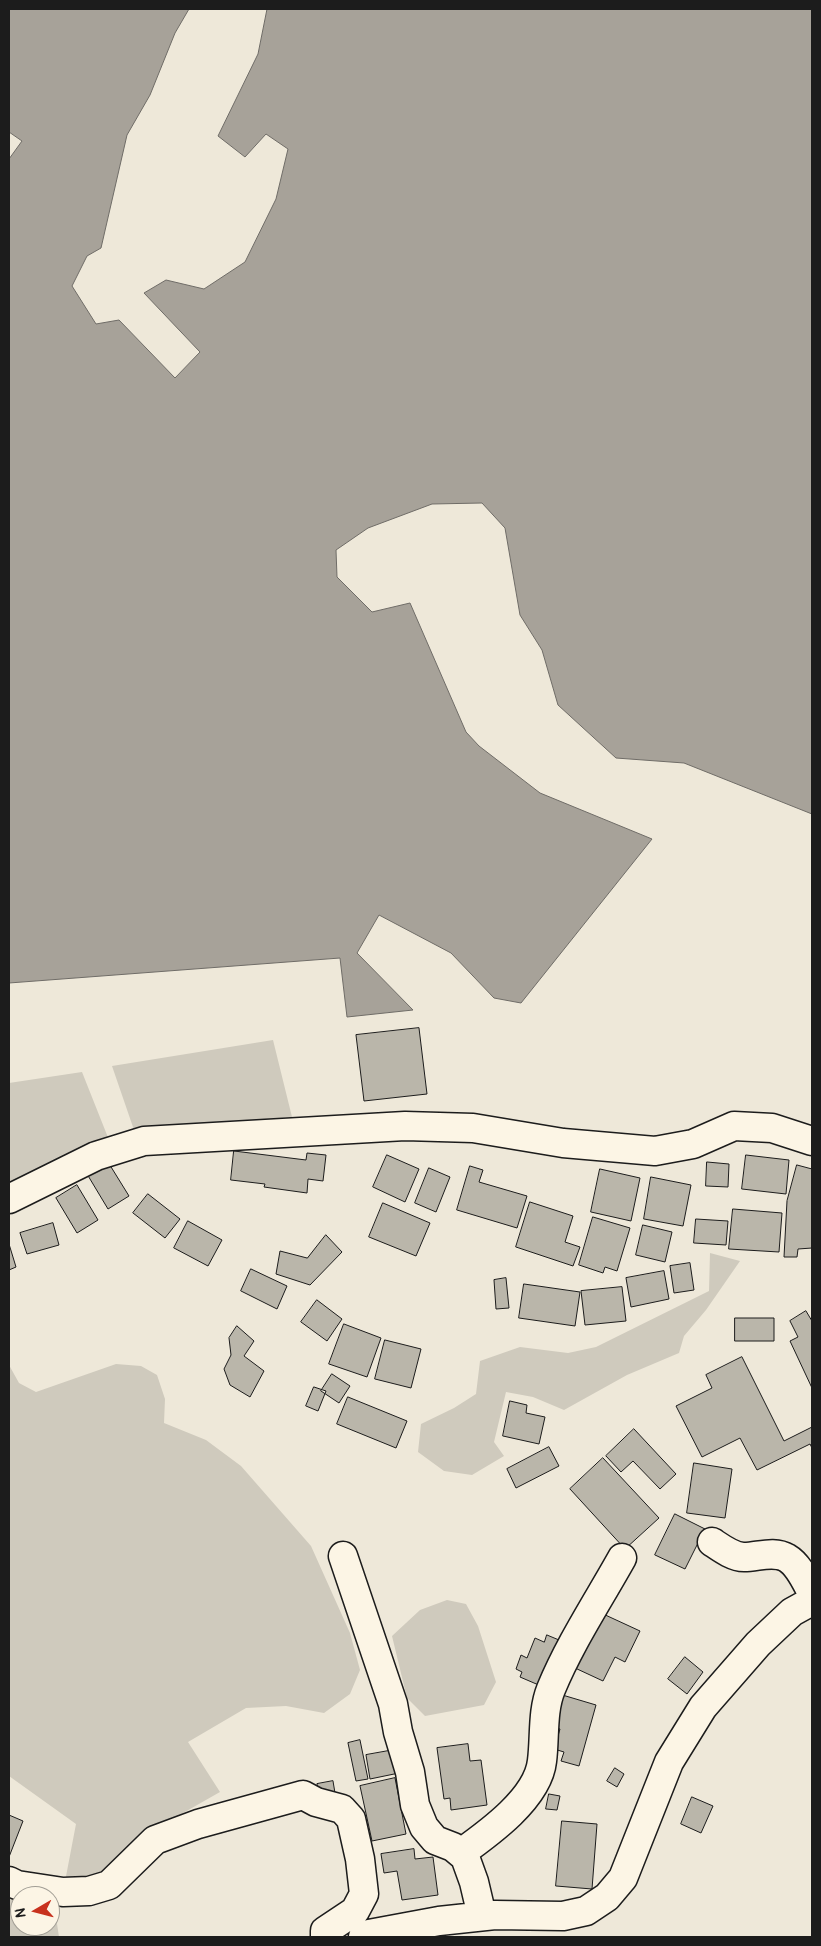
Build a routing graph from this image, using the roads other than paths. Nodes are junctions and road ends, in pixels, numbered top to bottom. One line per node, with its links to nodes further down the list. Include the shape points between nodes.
1 (812, 1141): 2 (street, via 772,1128 734,1126 693,1144 655,1151 562,1143 472,1128 405,1126 144,1141 96,1156)
2 (9, 1198)
3 (712, 1542): 6 (street, via 743,1557 779,1555 788,1558)
4 (343, 1556): 8 (street, via 393,1704 415,1806 424,1828 436,1840)
5 (622, 1558): 8 (street, via 564,1659 550,1692 542,1763 534,1786 489,1833)
6 (812, 1593)
7 (812, 1601): 10 (street, via 792,1612 758,1644 703,1707 669,1762 623,1878 607,1897 586,1911 563,1916)
8 (460, 1853): 10 (street, via 465,1857 474,1882)
9 (9, 1882): 11 (street, via 63,1892 89,1891 109,1885 155,1840 198,1824 303,1794 316,1802 342,1809 351,1819 360,1859 364,1894 355,1911 325,1931)
10 (482, 1916): 12 (street, via 439,1921)
11 (325, 1937)
12 (363, 1937)

